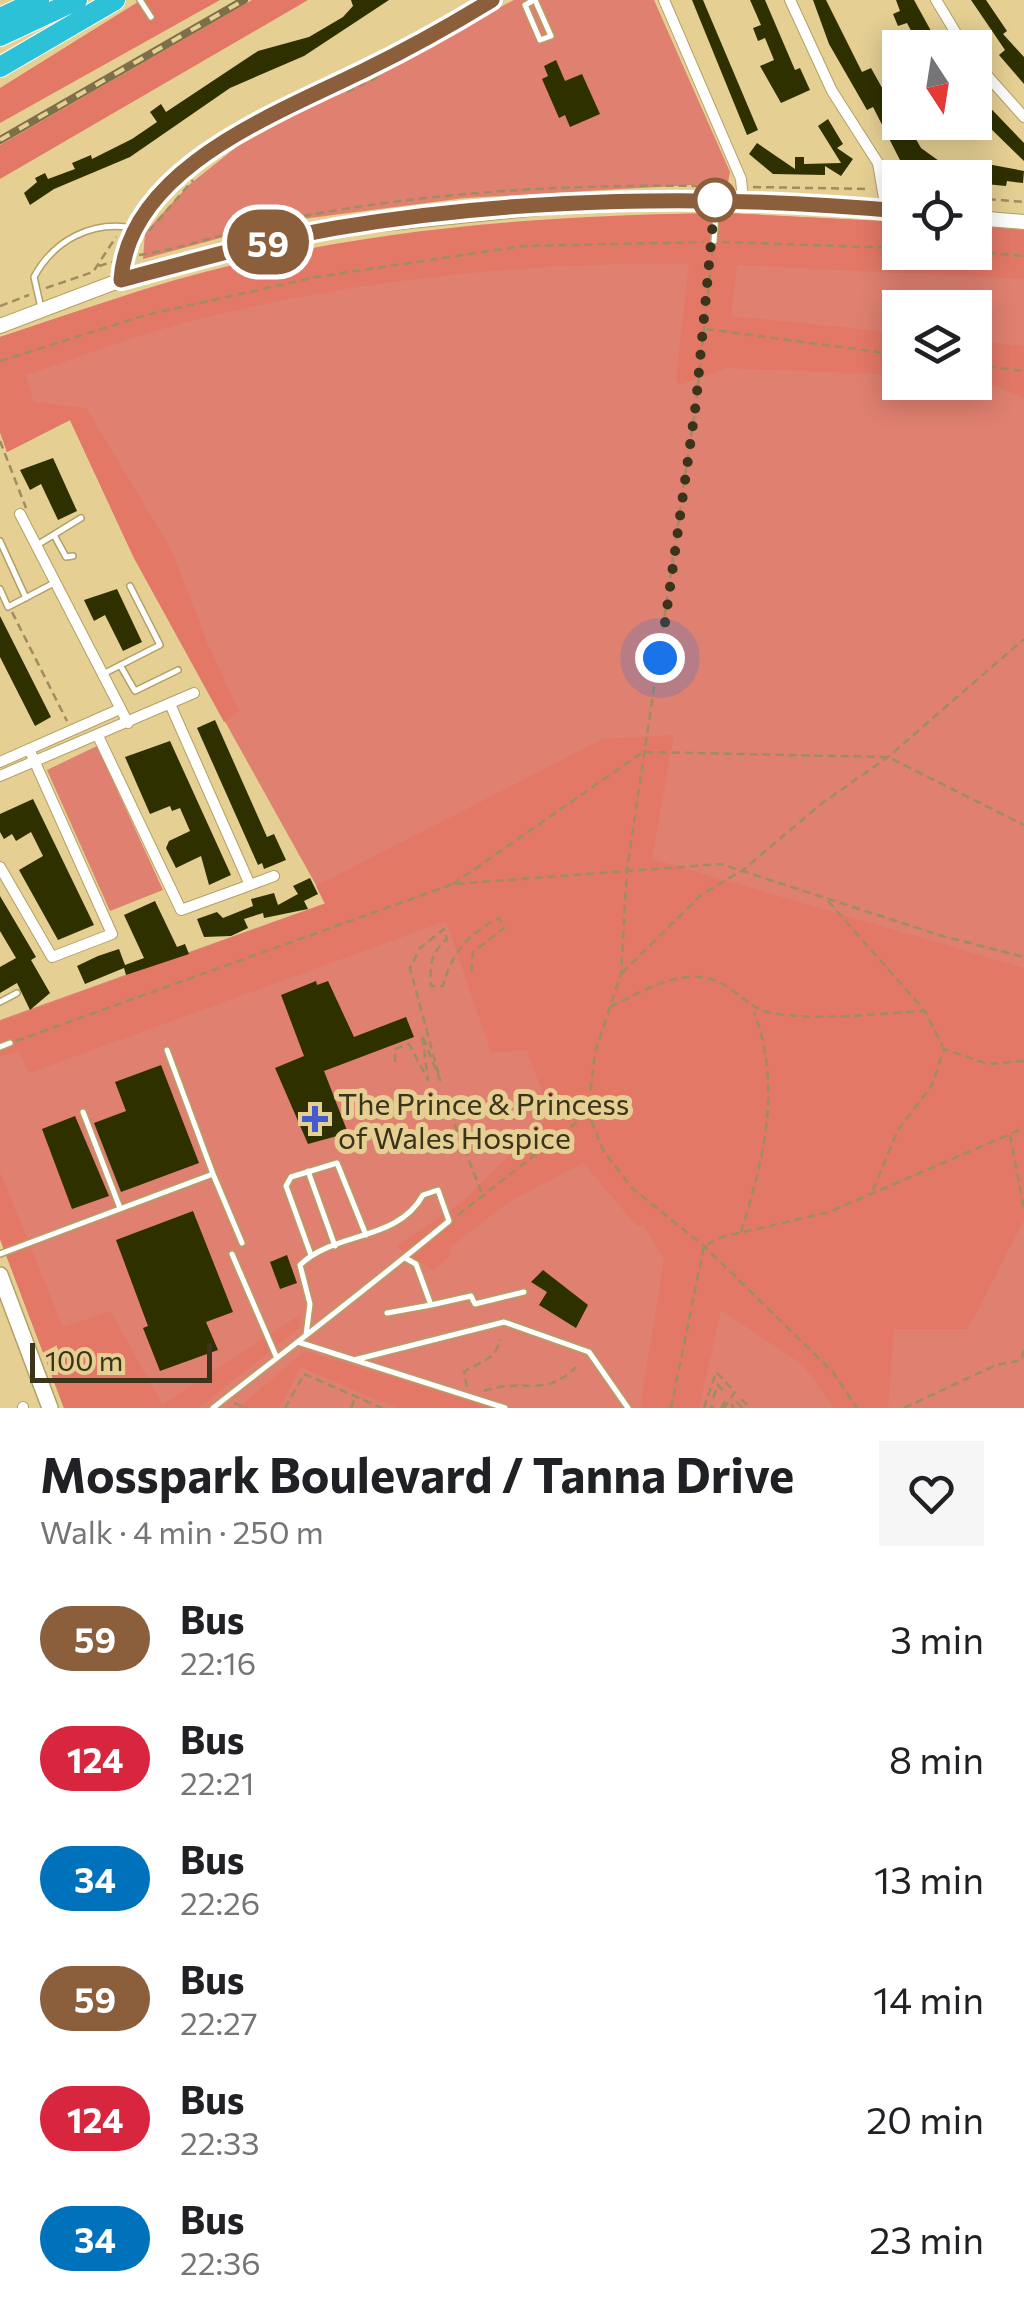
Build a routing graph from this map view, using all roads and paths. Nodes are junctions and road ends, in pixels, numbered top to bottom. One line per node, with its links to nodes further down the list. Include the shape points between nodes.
1 (21, 0): 11 (highway)
2 (39, 0): 13 (highway)
3 (77, 0): 15 (highway)
4 (115, 0): 16 (highway)
5 (140, 0): 12 (lane)
6 (492, 0): 30 (street, via 240,130 175,180)
7 (664, 0): 25 (street, via 741,179)
8 (790, 0): 21 (street, via 832,92)
9 (936, 0): 14 (street)
10 (531, 1): 10 (lane, via 550,36 540,40 525,4)
11 (0, 10)
12 (151, 17)
13 (0, 18)
14 (954, 30)
15 (0, 36)
16 (0, 67)
17 (384, 74): 19 (path)
18 (992, 81): 20 (street)
19 (348, 91)
20 (1024, 116)
21 (882, 176)
22 (195, 178): 30 (path, via 150,230)
23 (992, 199): 26 (path)
24 (717, 200): 25 (street); 31 (lane); 35 (street, via 570,205 342,228)
25 (743, 200): 27 (street)
26 (1024, 202)
27 (882, 209)
28 (992, 219): 29 (street)
29 (1024, 222)
30 (132, 233): 35 (street); 36 (lane, via 110,226 79,232 56,247 34,277)
31 (714, 242): 32 (path); 38 (path); 40 (path, via 522,246 316,277 146,314)
32 (882, 247)
33 (992, 253): 34 (path)
34 (1024, 256)
35 (121, 280): 36 (street)
36 (41, 310): 37 (street)
37 (0, 326)
38 (705, 329): 39 (path); 66 (path)
39 (882, 353)
40 (0, 361)
41 (992, 367): 42 (path)
42 (1024, 372)
43 (0, 442): 44 (path, via 29,505)
44 (20, 514): 48 (street)
45 (81, 518): 46 (lane)
46 (54, 535): 48 (lane); 49 (lane, via 66,557)
47 (0, 541): 53 (lane)
48 (37, 545): 50 (street)
49 (72, 556)
50 (57, 581): 53 (lane); 58 (street)
51 (130, 586): 56 (lane, via 160,645)
52 (0, 590): 54 (lane)
53 (26, 598): 54 (lane)
54 (8, 607): 63 (path)
55 (1024, 639): 67 (path)
56 (120, 665): 57 (lane, via 135,691); 58 (lane)
57 (178, 670)
58 (103, 674): 61 (street)
59 (194, 693): 60 (street)
60 (170, 704): 62 (street); 77 (street)
61 (120, 709): 62 (street); 63 (street)
62 (128, 723): 64 (street)
63 (72, 731): 65 (street)
64 (98, 736): 69 (street); 77 (street, via 180,910)
65 (30, 749): 68 (street); 69 (street)
66 (643, 752): 67 (path); 73 (path); 76 (path)
67 (888, 756): 71 (path); 74 (path)
68 (0, 762)
69 (36, 762): 70 (street); 72 (street, via 112,934 52,957)
70 (0, 776)
71 (1024, 824)
72 (0, 867)
73 (627, 870): 74 (path, via 720,864); 76 (path); 80 (path)
74 (743, 870): 78 (path); 80 (path, via 701,895)
75 (274, 876): 77 (street)
76 (453, 884): 87 (path)
77 (250, 885)
78 (827, 900): 79 (path); 86 (path)
79 (1024, 957)
80 (620, 974): 84 (path)
81 (471, 975): 92 (path, via 472,952 504,928 499,918 456,951 444,986 431,986 430,966 447,939 444,929 410,968 440,1080 422,1035 428,1080 408,1044 395,1048)
82 (17, 993): 83 (lane)
83 (0, 1002)
84 (610, 1006): 85 (path, via 682,976 705,975); 95 (path)
85 (753, 1010): 86 (path); 105 (path, via 764,1040 771,1102)
86 (925, 1011): 89 (path)
87 (10, 1044): 88 (lane)
88 (0, 1047)
89 (944, 1048): 91 (path, via 988,1064); 100 (path, via 932,1085 898,1130)
90 (166, 1050): 99 (lane)
91 (1024, 1060)
92 (395, 1062)
93 (445, 1100): 101 (path)
94 (84, 1112): 102 (lane)
95 (588, 1113): 101 (path); 109 (path, via 604,1152 632,1190)
96 (1024, 1128): 97 (path)
97 (1010, 1133): 100 (path); 103 (path)
98 (308, 1171): 106 (lane, via 337,1163); 108 (lane); 112 (lane, via 286,1186)
99 (213, 1174): 102 (lane); 107 (lane)
100 (872, 1191): 105 (path, via 830,1212)
101 (483, 1196): 104 (path)
102 (120, 1208): 110 (lane)
103 (1024, 1209)
104 (449, 1222): 106 (lane, via 438,1190 390,1227); 113 (lane)
105 (741, 1232): 109 (path)
106 (366, 1235): 108 (lane)
107 (242, 1243)
108 (335, 1246): 112 (lane)
109 (704, 1246): 141 (path); 146 (path, via 832,1372)
110 (0, 1254)
111 (232, 1254): 122 (lane)
112 (311, 1255): 118 (lane, via 300,1264 310,1304)
113 (405, 1258): 116 (lane, via 416,1264); 118 (lane)
114 (0, 1275): 133 (main road)
115 (524, 1292): 116 (lane, via 475,1304 471,1296)
116 (431, 1305): 117 (lane)
117 (387, 1314)
118 (306, 1335): 120 (lane)
119 (500, 1339): 125 (path, via 498,1352 464,1372 475,1395 507,1384 543,1388 560,1383)
120 (297, 1342): 122 (lane); 123 (lane)
121 (1024, 1350): 124 (path)
122 (276, 1356): 131 (lane)
123 (354, 1360): 139 (lane); 140 (lane, via 504,1322 590,1352)
124 (1022, 1360): 147 (path, via 996,1364)
125 (576, 1366)
126 (735, 1392): 129 (path, via 716,1372); 130 (path); 132 (path)
127 (724, 1393): 129 (path, via 718,1384)
128 (356, 1397): 136 (path, via 304,1374); 137 (path); 138 (path)
129 (711, 1397): 142 (path)
130 (741, 1399): 144 (path); 145 (path)
131 (224, 1400): 134 (lane); 135 (path)
132 (731, 1404): 143 (path)
133 (50, 1408)
134 (213, 1408)
135 (247, 1408)
136 (285, 1408)
137 (351, 1408)
138 (382, 1408)
139 (505, 1408)
140 (628, 1408)
141 (671, 1408)
142 (710, 1408)
143 (723, 1408)
144 (742, 1408)
145 (750, 1408)
146 (857, 1408)
147 (904, 1408)

